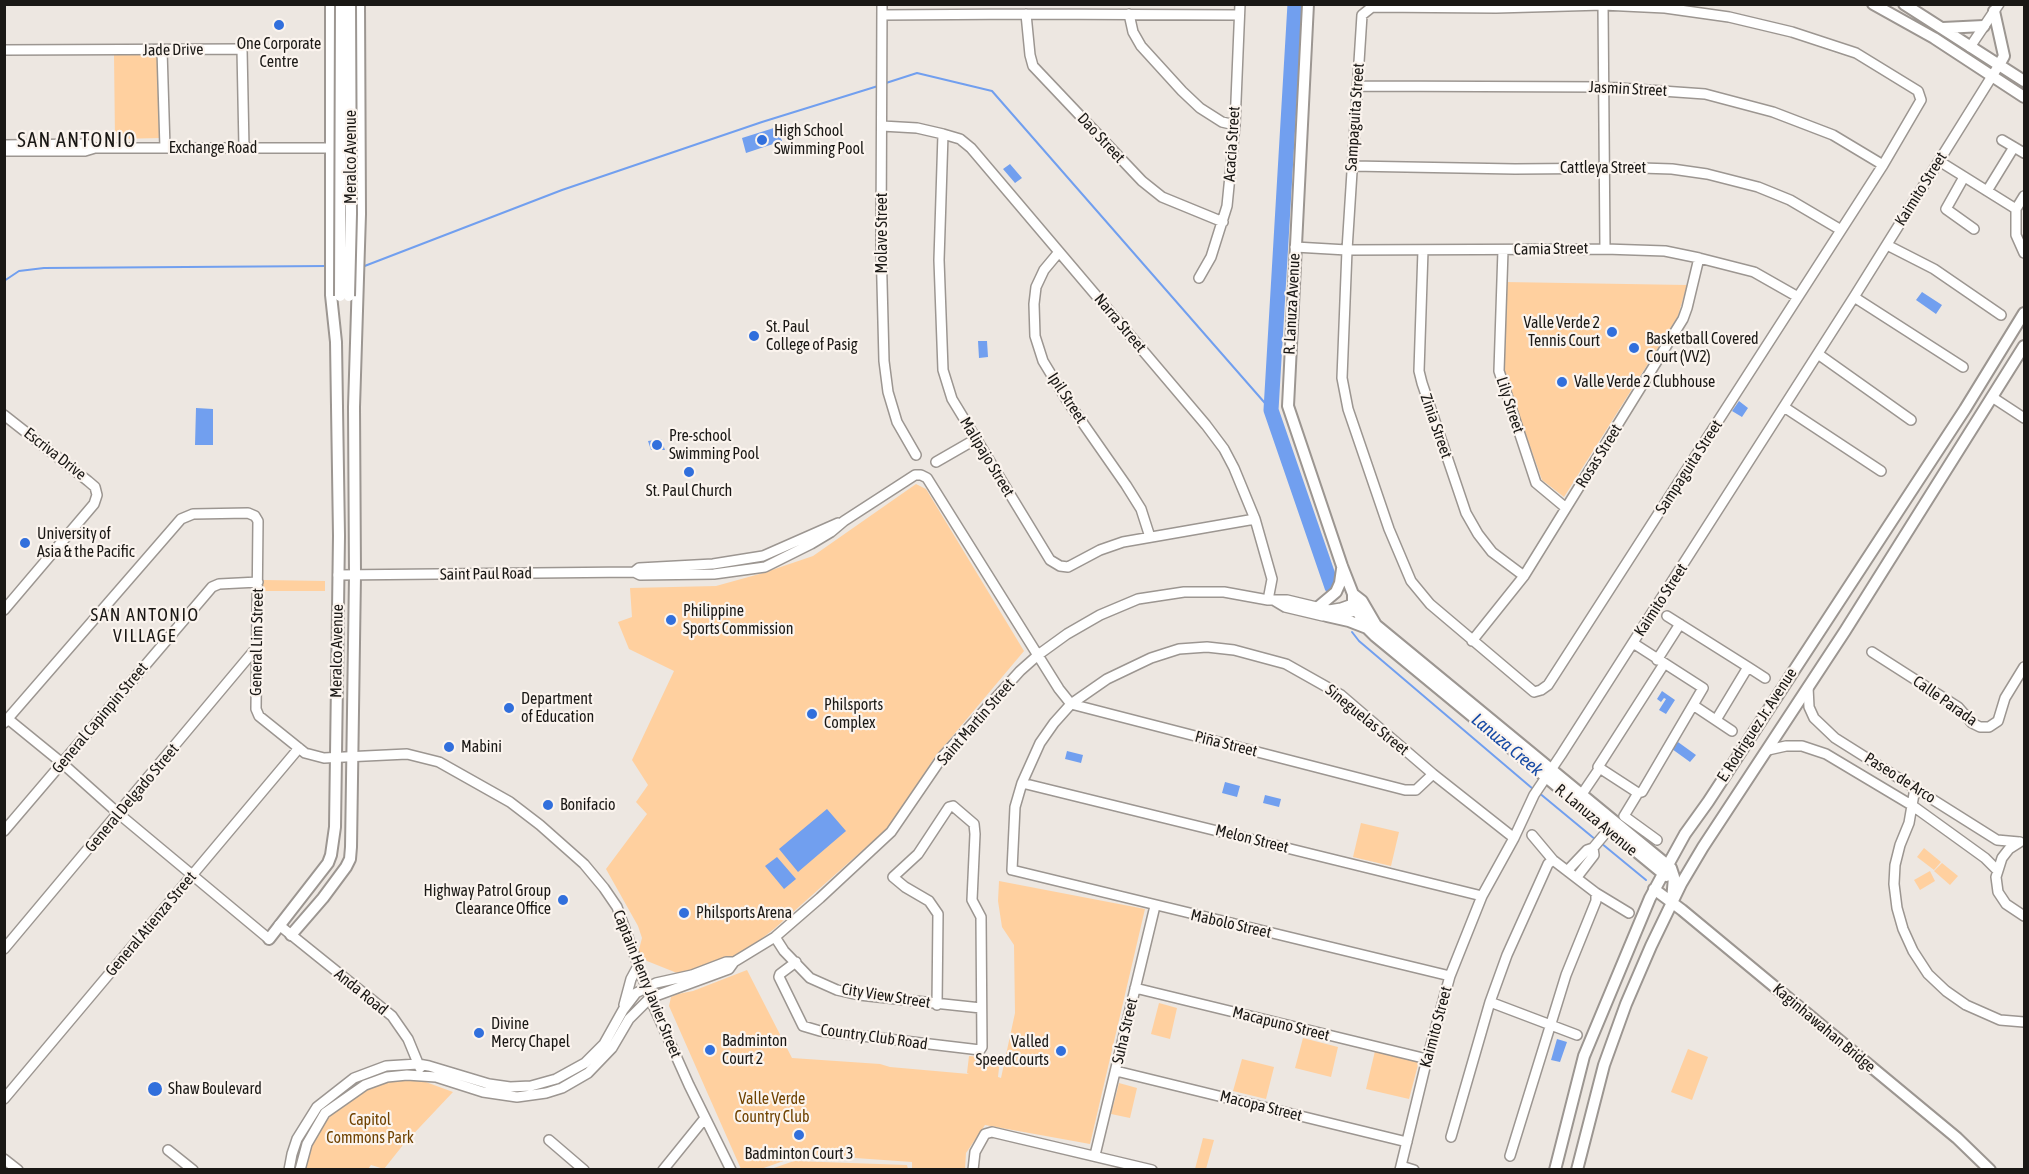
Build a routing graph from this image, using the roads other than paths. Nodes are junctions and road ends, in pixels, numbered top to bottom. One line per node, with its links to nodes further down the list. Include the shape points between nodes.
1 (324, 4): 18 (main road)
2 (331, 4): 18 (main road, Meralco Avenue)
3 (341, 4): 65 (main road, Meralco Avenue, bridge)
4 (350, 4): 13 (main road, via 353,12); 65 (main road, Meralco Avenue, bridge, via 351,214)
5 (882, 4): 16 (street, Molave Street)
6 (1240, 4): 17 (street, Acacia Street)
7 (1308, 4): 56 (main road, R. Lanuza Avenue)
8 (1873, 4): 27 (main road)
9 (1904, 4): 20 (main road)
10 (1603, 5): 11 (street, Sampaguita Street); 30 (street); 45 (street, Sampaguita Street, via 1729,16 1856,53 1921,95)
11 (1496, 6): 29 (street, Sampaguita Street, via 1372,7 1362,15)
12 (1996, 8): 19 (street); 26 (main road, via 2004,56)
13 (360, 10): 25 (main road, Meralco Avenue)
14 (1026, 14): 15 (street); 16 (street); 52 (street, Dao Street, via 1034,66 1142,181 1162,197)
15 (1129, 14): 17 (street); 32 (street, via 1141,46 1182,91 1200,108)
16 (882, 15): 33 (street, Molave Street)
17 (1239, 15): 32 (street, Acacia Street)
18 (331, 20): 24 (main road, Meralco Avenue)
19 (1984, 26): 20 (main road); 21 (street)
20 (1942, 28): 21 (main road)
21 (1970, 47): 26 (main road)
22 (4, 50): 23 (street, Jade Drive)
23 (162, 50): 39 (street); 40 (street, Jade Drive, via 242,49)
24 (331, 56): 25 (main road, via 346,47); 41 (main road, Meralco Avenue)
25 (360, 56): 71 (main road, Meralco Avenue)
26 (1999, 65): 27 (street, Kaimito Street); 28 (main road)
27 (1992, 76): 31 (main road); 44 (street, Kaimito Street)
28 (2025, 81)
29 (1358, 86): 30 (street, Jasmin Street); 46 (street, Sampaguita Street)
30 (1605, 87): 45 (street, Jasmin Street, via 1705,94 1773,112 1833,135); 47 (street)
31 (2025, 97)
32 (1235, 125): 52 (street, Acacia Street)
33 (882, 126): 34 (street, Narra Street); 82 (street, Molave Street, via 884,361 897,422)
34 (943, 134): 61 (street, Narra Street, via 960,139 971,148); 81 (street, Malipajo Street, via 939,260 943,370 952,399)
35 (2002, 140): 37 (street)
36 (4, 145): 38 (street, Exchange Road, via 86,144)
37 (2014, 147): 43 (street); 49 (street)
38 (95, 148): 39 (street, Exchange Road); 42 (street, Exchange Road)
39 (165, 148): 40 (street, Exchange Road)
40 (244, 148): 41 (street, Exchange Road)
41 (331, 148): 70 (main road, Meralco Avenue, via 331,295)
42 (4, 151)
43 (2025, 153)
44 (1939, 161): 48 (street); 55 (street, Kaimito Street)
45 (1883, 165): 54 (street, Sampaguita Street)
46 (1352, 166): 47 (street, Cattleya Street); 58 (street, Sampaguita Street)
47 (1604, 168): 54 (street, Cattleya Street, via 1672,169 1758,187 1790,200); 57 (street)
48 (1964, 177): 49 (street); 53 (street, via 1946,209)
49 (1986, 191): 51 (street)
50 (2025, 196): 51 (street)
51 (2016, 209): 62 (street, via 2016,235)
52 (1223, 222): 64 (street, Acacia Street, via 1211,257)
53 (1974, 229)
54 (1841, 230): 66 (street, Sampaguita Street)
55 (1887, 245): 67 (street, Kaimito Street); 69 (street, via 1934,269)
56 (1294, 247): 58 (street, Camia Street); 88 (main road, R. Lanuza Avenue, via 1288,406)
57 (1605, 249): 60 (street, Camia Street); 63 (street, Camia Street, via 1665,251)
58 (1347, 250): 59 (street, Camia Street); 101 (street, Sampaguita Street, via 1342,378 1347,409 1389,529 1412,581 1430,604)
59 (1423, 250): 60 (street, Camia Street); 91 (street, Zinia Street, via 1419,371 1422,383 1466,513 1492,552)
60 (1503, 250): 85 (street, Lily Street, via 1499,371 1536,483)
61 (1059, 252): 86 (street, Narra Street, via 1206,424 1234,468); 87 (street, Ipil Street, via 1036,287 1035,336 1043,361 1066,399 1141,509)
62 (2025, 253)
63 (1699, 258): 66 (street, Camia Street, via 1754,272); 85 (street, Rosas Street, via 1683,319)
64 (1198, 278)
65 (344, 296): 70 (main road, Meralco Avenue); 71 (main road, Meralco Avenue)
66 (1798, 297): 101 (street, Sampaguita Street, via 1548,685 1534,692)
67 (1854, 297): 73 (street, Kaimito Street); 74 (street)
68 (2025, 312): 75 (main road, E. Rodriguez Jr. Avenue)
69 (2001, 315)
70 (336, 342): 89 (main road, Meralco Avenue)
71 (355, 345): 90 (main road, Meralco Avenue)
72 (2025, 346): 76 (main road, E. Rodriguez Jr. Avenue)
73 (1818, 354): 77 (street, Kaimito Street); 80 (street)
74 (1963, 367)
75 (1983, 381): 76 (main road); 106 (main road, E. Rodriguez Jr. Avenue)
76 (1994, 393): 79 (street); 109 (main road, E. Rodriguez Jr. Avenue)
77 (1784, 407): 84 (street); 102 (street, Kaimito Street)
78 (4, 415): 96 (street, Escriva Drive, via 95,487 97,495 94,504)
79 (2025, 418)
80 (1911, 420)
81 (976, 439): 83 (street); 87 (street, Malipajo Street, via 1050,560 1060,567 1123,542)
82 (916, 455)
83 (936, 462)
84 (1881, 471)
85 (1566, 508): 91 (street, Rosas Street)
86 (1255, 519): 87 (street, Malipajo Street); 93 (street, Narra Street, via 1272,579)
87 (1150, 537)
88 (1342, 566): 94 (main road, R. Lanuza Avenue); 95 (main road, via 1338,589)
89 (338, 575): 90 (street, Saint Paul Road); 111 (main road, Meralco Avenue)
90 (355, 575): 105 (street, Saint Paul Road, via 714,574 765,567 821,538 915,475 921,475 927,478); 112 (main road, Meralco Avenue)
91 (1524, 576): 101 (street, Rosas Street)
92 (258, 582): 103 (street, General Lim Street); 118 (street, General Lim Street, via 255,516 193,514 181,519); 126 (street, General Capinpin Street, via 212,587)
93 (1272, 600): 95 (street, Saint Martin Street); 97 (street, Saint Martin Street, via 1285,607); 105 (street, Saint Martin Street, via 1224,592 1138,599 1091,620)
94 (1358, 603): 95 (street, Saint Martin Street, via 1335,609); 97 (street, Saint Martin Street, via 1345,615); 100 (main road, R. Lanuza Avenue); 128 (main road, R. Lanuza Avenue, via 1396,642)
95 (1317, 608)
96 (4, 610)
97 (1327, 616): 100 (main road)
98 (1668, 616): 99 (street)
99 (1680, 624): 107 (street); 108 (street)
100 (1367, 628): 128 (main road, R. Lanuza Avenue)
101 (1472, 641)
102 (1633, 643): 107 (street); 128 (street, Kaimito Street)
103 (257, 647): 121 (street, General Lim Street, via 256,709 264,721); 135 (street, General Delgado Street)
104 (1872, 652): 110 (street, Calle Parada, via 1958,707 1980,727 1998,721 2005,698)
105 (1038, 655): 115 (street); 163 (street, Saint Martin Street, via 943,756 891,832)
106 (1803, 655): 109 (main road); 148 (main road, E. Rodriguez Jr. Avenue)
107 (1661, 662): 116 (street, via 1703,688); 127 (street)
108 (1748, 667): 113 (street); 117 (street)
109 (1821, 667): 114 (main road, E. Rodriguez Jr. Avenue)
110 (2025, 667)
111 (336, 678): 112 (main road); 124 (main road, Meralco Avenue)
112 (354, 678): 125 (main road, Meralco Avenue)
113 (1766, 678)
114 (1808, 687): 120 (street, Paseo de Arco, via 1814,717); 122 (main road, E. Rodriguez Jr. Avenue)
115 (1071, 704): 129 (street, Piña Street, via 1405,790 1416,790); 129 (street, Sineguelas Street, via 1107,679 1179,649 1234,650 1286,664 1341,695); 130 (street, Sineguelas Street, via 1040,743)
116 (1693, 705): 117 (street); 132 (street)
117 (1716, 720): 119 (street)
118 (6, 721): 126 (street)
119 (1732, 731)
120 (1836, 738): 123 (street); 131 (street, Paseo de Arco)
121 (299, 748): 124 (street, General Lim Street, via 305,753); 151 (street, General Atienza Street)
122 (1768, 750): 123 (street, Paseo de Arco, via 1802,746); 150 (main road, E. Rodriguez Jr. Avenue)
123 (1827, 754): 134 (street, Paseo de Arco)
124 (335, 758): 125 (street, Captain Henry Javier Street); 136 (main road, Meralco Avenue)
125 (353, 758): 137 (main road, Meralco Avenue); 168 (street, Captain Henry Javier Street, via 406,754 426,757 510,802 560,842 604,888 617,907)
126 (62, 763): 135 (street); 139 (street, General Capinpin Street)
127 (1599, 769): 132 (street); 133 (street)
128 (1548, 773): 133 (main road, R. Lanuza Avenue); 138 (main road, R. Lanuza Avenue); 141 (street, Kaimito Street)
129 (1433, 774): 141 (street, Sineguelas Street)
130 (1022, 783): 146 (street, Sineguelas Street, via 1015,807); 156 (street, Melon Street)
131 (1915, 788): 134 (street); 143 (street, Paseo de Arco, via 1997,840)
132 (1638, 793): 142 (street, via 1624,816)
133 (1582, 794): 138 (main road, R. Lanuza Avenue)
134 (1913, 806): 149 (street, Paseo de Arco); 177 (street, via 1895,865 1894,884 1897,908 1913,951 1946,992 1966,1005 2000,1020)
135 (119, 814): 151 (street); 165 (street, General Delgado Street)
136 (335, 827): 137 (main road); 161 (main road, Meralco Avenue, via 328,863)
137 (353, 827): 162 (main road, Meralco Avenue, via 350,859)
138 (1609, 829): 144 (street); 148 (main road, R. Lanuza Avenue)
139 (4, 831)
140 (1532, 835): 145 (street)
141 (1514, 838): 156 (street, Kaimito Street)
142 (1657, 840)
143 (2022, 841): 149 (street, via 2005,853)
144 (1594, 848): 147 (street); 152 (street, via 1594,855)
145 (1553, 860): 147 (street); 173 (street, via 1529,905)
146 (1012, 870): 158 (street, Mabolo Street)
147 (1568, 870): 152 (street)
148 (1665, 870): 153 (main road); 154 (main road, E. Rodriguez Jr. Avenue)
149 (1997, 870): 160 (street, via 1996,885 2002,898)
150 (1689, 871): 153 (main road); 157 (main road, E. Rodriguez Jr. Avenue)
151 (192, 875): 164 (street); 184 (street, General Atienza Street)
152 (1577, 877): 155 (street)
153 (1674, 877): 157 (main road)
154 (1654, 889): 157 (main road, Kaginhawahan Bridge); 204 (main road, E. Rodriguez Jr. Avenue, via 1584,1056)
155 (1596, 893): 159 (street); 178 (street)
156 (1482, 896): 169 (street, Kaimito Street)
157 (1672, 902): 205 (main road, E. Rodriguez Jr. Avenue, via 1626,1004 1604,1065); 206 (main road, Kaginhawahan Bridge, via 1957,1138)
158 (1155, 906): 169 (street, Mabolo Street); 171 (street, Suha Street)
159 (1629, 913)
160 (2025, 916)
161 (279, 925): 162 (street, Anda Road); 164 (main road, Meralco Avenue)
162 (291, 935): 181 (street, Anda Road, via 392,1016 408,1039)
163 (775, 937): 166 (street, Saint Martin Street); 167 (street, City View Street)
164 (268, 939)
165 (4, 949)
166 (734, 962): 170 (street, Saint Martin Street); 172 (street, Saint Martin Street, via 729,969)
167 (796, 962): 174 (street, City View Street, via 810,978 837,990); 175 (street, Country Club Road, via 780,974 780,980 803,1026 820,1031 980,1050)
168 (638, 966): 170 (street, Captain Henry Javier Street); 176 (street)
169 (1450, 976): 180 (street, Kaimito Street)
170 (645, 987): 172 (street, Captain Henry Javier Street); 176 (street)
171 (1135, 988): 180 (street, Macapuno Street); 182 (street, Suha Street)
172 (650, 998): 183 (street, via 588,1073 562,1088 528,1096 506,1096); 185 (street, Captain Henry Javier Street)
173 (1490, 1002): 178 (street); 186 (street)
174 (937, 1005): 175 (street, City View Street); 175 (street, via 938,914 929,901 894,877 918,854 951,806 974,824 972,900 981,917)
175 (981, 1008)
176 (623, 1010): 181 (street, via 604,1044 585,1063 556,1079 531,1086 489,1084)
177 (2025, 1022)
178 (1550, 1024): 179 (street); 191 (street)
179 (1577, 1035)
180 (1427, 1059): 188 (street, Kaimito Street)
181 (418, 1064): 183 (street, Anda Road); 196 (street, via 386,1066 354,1078 326,1098 300,1133)
182 (1116, 1071): 188 (street, Macopa Street); 190 (street, Suha Street)
183 (423, 1075): 197 (street, via 387,1077 365,1085 334,1105 313,1132)
184 (4, 1099)
185 (705, 1118): 199 (street); 200 (street, Captain Henry Javier Street)
186 (1451, 1137)
187 (549, 1140): 198 (street)
188 (1407, 1142): 193 (street, Kaimito Street)
189 (168, 1150): 195 (street)
190 (1095, 1155): 201 (street, via 992,1132 986,1134 975,1152); 202 (street)
191 (1510, 1156)
192 (4, 1159): 194 (street)
193 (1400, 1168): 203 (street)
194 (18, 1170)
195 (193, 1170)
196 (289, 1170)
197 (300, 1170)
198 (584, 1170)
199 (663, 1170)
200 (731, 1170)
201 (973, 1170)
202 (1152, 1170)
203 (1414, 1170)
204 (1555, 1170)
205 (1577, 1170)
206 (1990, 1170)

